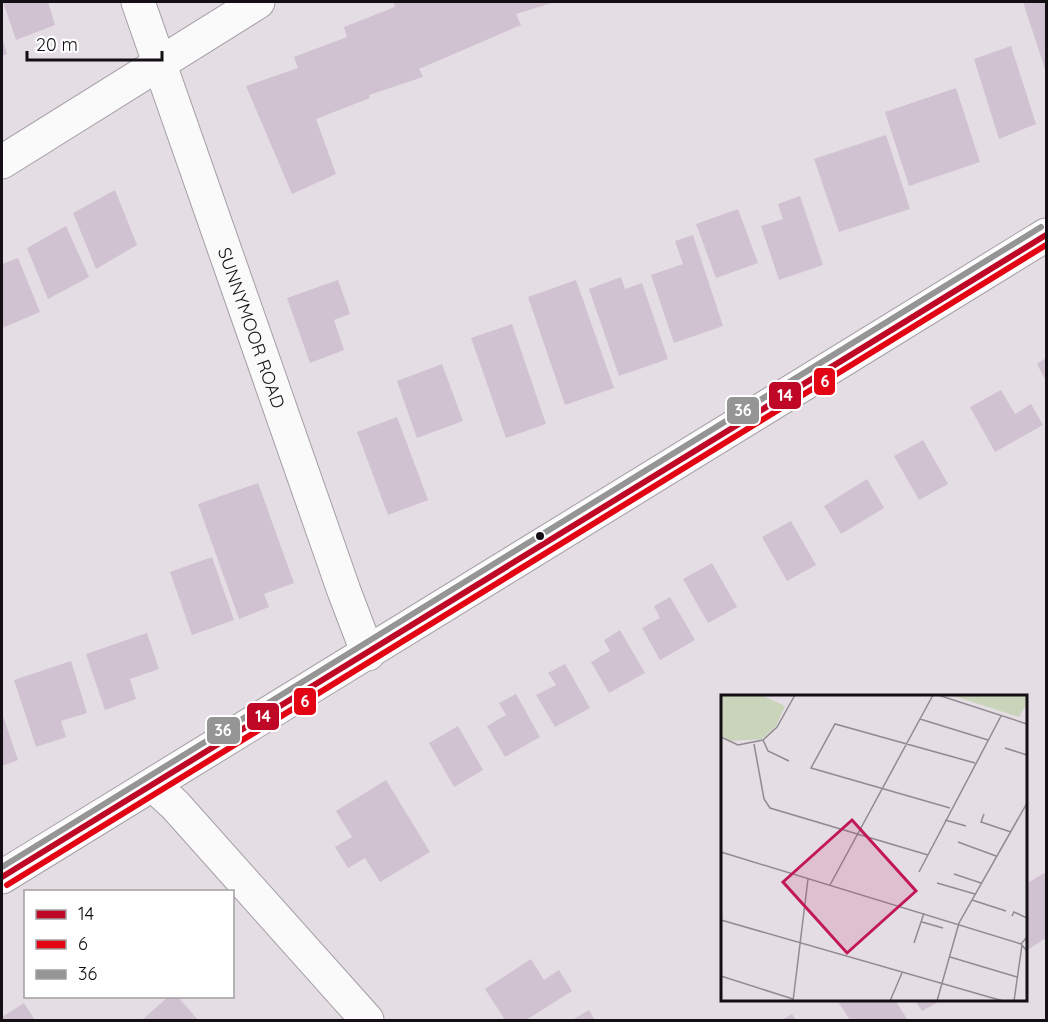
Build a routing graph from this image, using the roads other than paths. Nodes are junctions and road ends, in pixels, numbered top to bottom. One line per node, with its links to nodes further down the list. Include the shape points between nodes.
1 (138, 2): 3 (street, SUNNYMOOR ROAD)
2 (258, 2): 3 (street)
3 (161, 63): 4 (street); 6 (street, SUNNYMOOR ROAD)
4 (2, 162)
5 (1047, 235): 6 (street)
6 (368, 654): 7 (street)
7 (153, 785): 8 (street); 9 (street)
8 (2, 877)
9 (367, 1020)

